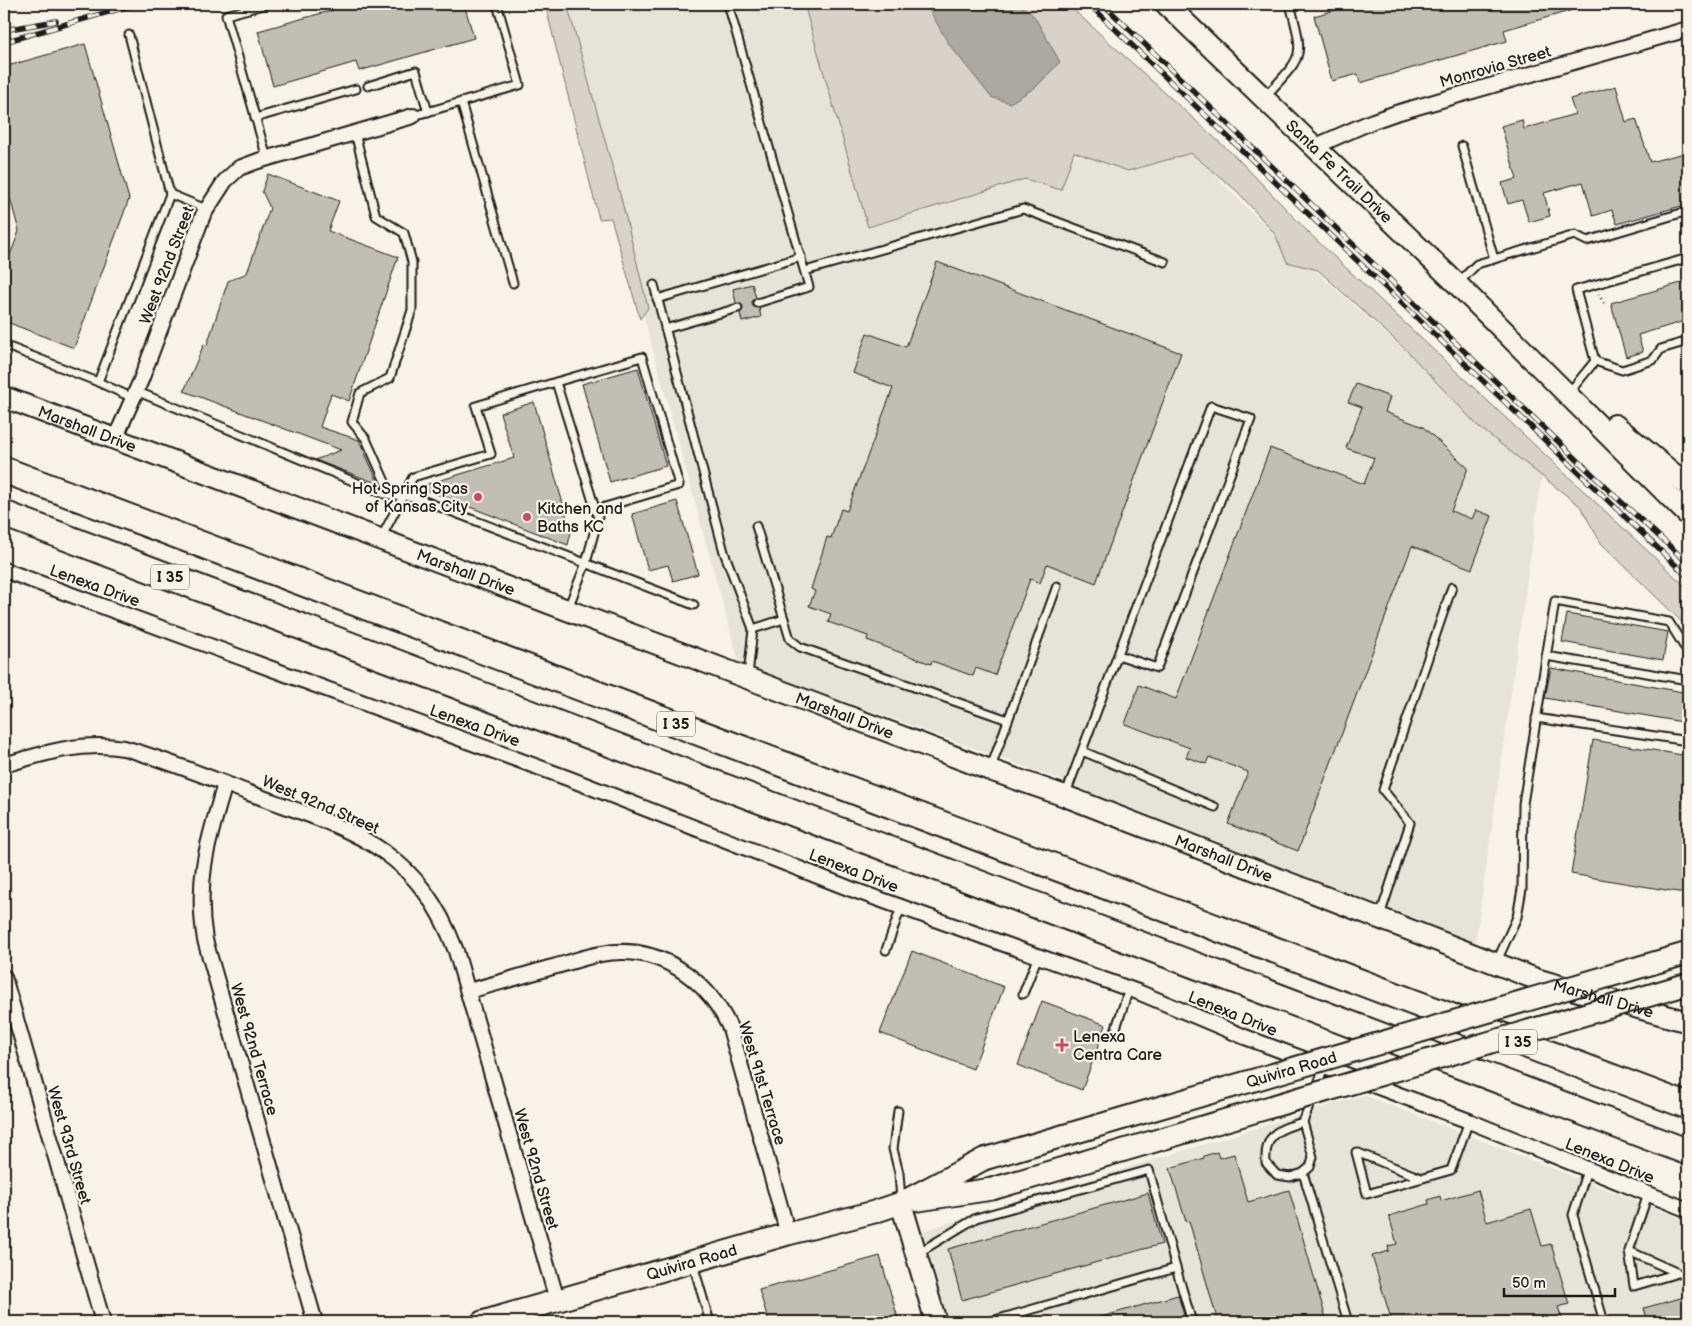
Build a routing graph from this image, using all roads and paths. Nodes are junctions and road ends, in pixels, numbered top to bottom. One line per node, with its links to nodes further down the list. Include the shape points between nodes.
1 (267, 4): 16 (lane, via 226,15)
2 (497, 4): 13 (lane, via 520,85)
3 (728, 4): 24 (lane)
4 (1290, 4): 12 (lane, via 1300,43 1296,62)
5 (1686, 4): 7 (lane)
6 (1177, 7): 12 (street, Santa Fe Trail Drive)
7 (1688, 10)
8 (1688, 29): 18 (street, Monrovia Street, via 1396,113)
9 (129, 36): 21 (lane)
10 (368, 86): 14 (lane, via 416,71)
11 (356, 89): 16 (lane)
12 (1264, 97): 18 (street, Santa Fe Trail Drive)
13 (461, 102): 14 (lane); 29 (lane)
14 (428, 112): 15 (lane)
15 (413, 116): 17 (street, West 92nd Street)
16 (255, 118): 20 (lane)
17 (355, 133): 20 (street, West 92nd Street); 50 (lane, via 376,216 404,233 412,262 412,310 390,378 360,393 352,422 366,439)
18 (1316, 146): 30 (street, Santa Fe Trail Drive)
19 (1462, 146): 26 (lane)
20 (267, 158): 22 (street, West 92nd Street, via 239,168 225,181)
21 (170, 194): 22 (lane); 42 (lane)
22 (206, 209): 45 (street, West 92nd Street)
23 (1688, 211): 26 (lane, via 1587,241 1576,235)
24 (801, 257): 28 (lane); 33 (lane)
25 (1688, 258): 41 (lane, via 1576,290)
26 (1494, 259): 30 (lane, via 1477,264)
27 (1165, 262): 28 (lane, via 1024,209)
28 (805, 271): 34 (lane, via 809,288)
29 (513, 283)
30 (1457, 284): 38 (street, Santa Fe Trail Drive)
31 (654, 285): 33 (lane)
32 (1596, 292): 35 (path)
33 (658, 299): 37 (lane)
34 (757, 302)
35 (1604, 303)
36 (738, 308): 37 (lane)
37 (665, 329): 64 (lane, via 724,552)
38 (1514, 340): 44 (street, Santa Fe Trail Drive); 54 (street, Santa Fe Trail Drive)
39 (1688, 341): 41 (lane, via 1662,349 1653,360 1622,370)
40 (4, 345): 42 (lane)
41 (1595, 362): 44 (lane)
42 (98, 382): 45 (lane)
43 (556, 382): 51 (lane, via 476,406 491,454 413,477); 52 (lane); 52 (lane, via 642,357 679,485)
44 (1572, 389): 49 (street, Santa Fe Trail Drive)
45 (134, 394): 47 (street, West 92nd Street); 50 (lane, via 384,494)
46 (4, 397): 47 (street, Marshall Drive)
47 (115, 439): 56 (street, Marshall Drive)
48 (4, 470): 94 (highway, I 35)
49 (1685, 477)
50 (391, 494): 51 (lane)
51 (401, 496): 56 (lane); 57 (lane, via 414,497)
52 (595, 510): 57 (lane, via 598,518)
53 (4, 514): 96 (highway, I 35)
54 (1688, 515)
55 (756, 526): 63 (lane)
56 (381, 540): 62 (street, Marshall Drive)
57 (586, 563): 61 (lane); 62 (lane)
58 (4, 570): 79 (street, Lenexa Drive, via 570,779)
59 (1057, 586): 71 (lane)
60 (1452, 587): 80 (lane, via 1383,790 1410,823)
61 (694, 605)
62 (567, 610): 68 (street, Marshall Drive)
63 (784, 620): 64 (lane); 71 (lane, via 790,638 800,647)
64 (753, 629): 68 (lane)
65 (1688, 653): 67 (lane, via 1669,622 1555,601)
66 (1118, 655): 66 (lane, via 1211,406 1251,419 1158,668); 73 (lane)
67 (1546, 656): 69 (lane); 70 (lane)
68 (748, 679): 75 (street, Marshall Drive)
69 (1688, 680)
70 (1536, 718): 72 (lane); 84 (lane, via 1523,804 1522,889 1517,918)
71 (1008, 720): 75 (lane)
72 (1688, 741)
73 (1082, 752): 77 (lane); 78 (lane)
74 (4, 765): 76 (street, West 92nd Street, via 70,747 110,746 143,753)
75 (990, 770): 77 (street, Marshall Drive)
76 (225, 784): 88 (street, West 92nd Street, via 360,836 402,864 434,903 448,929); 114 (street, West 92nd Terrace, via 206,845 201,879 201,914)
77 (1065, 796): 80 (street, Marshall Drive)
78 (1215, 807)
79 (901, 907): 81 (lane); 83 (street, Lenexa Drive)
80 (1379, 918): 84 (street, Marshall Drive)
81 (886, 950)
82 (1688, 953): 105 (main road, Quivira Road, bridge, via 984,1159)
83 (1038, 956): 87 (street, Lenexa Drive); 89 (lane)
84 (1496, 964): 90 (street, Marshall Drive, via 1536,979)
85 (4, 977): 113 (street, West 93rd Street)
86 (1688, 984): 90 (main road, Quivira Road, bridge)
87 (1129, 989): 92 (lane); 93 (street, Lenexa Drive)
88 (468, 991): 107 (street, West 91st Terrace, via 602,954 628,952 655,957 696,980 721,1010 730,1028); 112 (street, West 92nd Street)
89 (1023, 994)
90 (1622, 1003): 91 (street, Marshall Drive); 105 (main road, Quivira Road, bridge, via 992,1189)
91 (1688, 1022)
92 (1114, 1034)
93 (1324, 1068): 97 (street, Lenexa Drive); 98 (lane)
94 (1688, 1106)
95 (898, 1111): 105 (lane, via 893,1149)
96 (1587, 1114): 99 (highway, I 35); 100 (highway)
97 (1469, 1121): 101 (street, Lenexa Drive); 103 (lane, via 1451,1170)
98 (1303, 1122): 102 (lane, via 1313,1157 1310,1167); 102 (lane, via 1282,1128 1265,1149 1266,1162 1277,1175 1290,1177)
99 (1688, 1152)
100 (1688, 1161)
101 (1587, 1170): 104 (street, Lenexa Drive); 121 (lane, via 1573,1215)
102 (1303, 1173): 120 (lane)
103 (1421, 1178): 103 (lane, via 1367,1194 1356,1152 1380,1162)
104 (1648, 1194): 106 (street, Lenexa Drive); 108 (lane)
105 (901, 1203): 107 (main road, Quivira Road); 109 (street)
106 (1688, 1210)
107 (788, 1234): 110 (main road, Quivira Road)
108 (1630, 1251): 108 (lane, via 1670,1269 1678,1273 1634,1286)
109 (916, 1254): 111 (lane, via 976,1218 1149,1170); 117 (street)
110 (693, 1261): 112 (main road, Quivira Road); 116 (lane)
111 (1176, 1268): 118 (lane); 119 (lane)
112 (557, 1300): 115 (main road, Quivira Road)
113 (103, 1322)
114 (316, 1322)
115 (482, 1322)
116 (710, 1322)
117 (936, 1322)
118 (988, 1322)
119 (1192, 1322)
120 (1348, 1322)
121 (1604, 1322)

